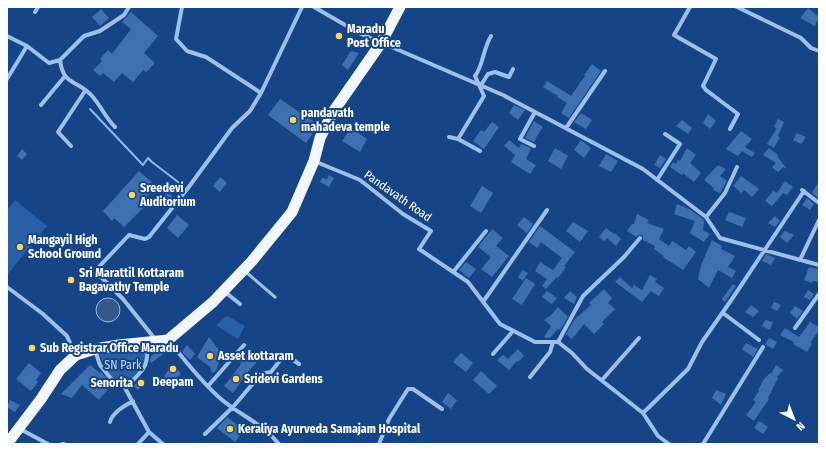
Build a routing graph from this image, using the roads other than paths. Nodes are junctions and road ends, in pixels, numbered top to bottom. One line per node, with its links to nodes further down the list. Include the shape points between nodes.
1 (38, 7): 9 (street)
2 (129, 7): 15 (street, via 124,15 100,31 84,36)
3 (182, 7): 22 (street, via 176,38 187,51 206,58)
4 (302, 7): 22 (street)
5 (400, 7): 12 (highway)
6 (690, 7): 27 (street, via 674,35 716,59 703,86 738,114)
7 (737, 7): 14 (street, via 801,38 811,48)
8 (317, 8): 12 (street)
9 (35, 12)
10 (7, 36): 13 (street)
11 (491, 36): 20 (street, via 475,76)
12 (381, 43): 20 (street); 34 (highway, via 333,112 320,138)
13 (27, 46): 15 (street, via 49,63); 19 (street)
14 (819, 51)
15 (60, 60): 18 (street)
16 (513, 69): 20 (street, via 509,77 495,72 488,74)
17 (606, 71): 26 (street)
18 (64, 76): 21 (street); 23 (street)
19 (7, 78)
20 (480, 85): 24 (street); 30 (street, via 484,96)
21 (85, 91): 25 (street, via 94,98 103,114); 31 (street, via 58,132)
22 (261, 93): 59 (street, via 149,237 145,240 129,235 95,271 123,299)
23 (41, 105)
24 (535, 112): 26 (street); 32 (street, via 520,139)
25 (115, 127)
26 (566, 128): 36 (street, via 643,169)
27 (730, 129)
28 (665, 134): 36 (street, via 680,144)
29 (448, 137): 30 (street)
30 (458, 139): 33 (street)
31 (71, 146)
32 (534, 146)
33 (480, 151)
34 (314, 161): 46 (highway, via 292,212); 47 (street, Pandavath Road, via 360,180 403,214 431,230 419,249)
35 (737, 167): 39 (street, via 725,193)
36 (657, 180): 39 (street)
37 (819, 203): 43 (street, via 802,190)
38 (547, 210): 52 (street)
39 (706, 217): 43 (street, via 720,238)
40 (819, 220): 44 (street)
41 (486, 231): 47 (street)
42 (640, 238): 61 (street, via 583,296)
43 (764, 250): 44 (street); 54 (street)
44 (800, 260): 45 (street)
45 (819, 266)
46 (243, 270): 49 (highway); 51 (lane)
47 (454, 271): 52 (street, Pandavath Road, via 468,282)
48 (7, 287): 66 (street, via 44,314 67,336)
49 (224, 291): 53 (street); 59 (highway, via 191,319)
50 (819, 294): 55 (street)
51 (275, 297)
52 (483, 302): 56 (street, Pandavath Road, via 500,324)
53 (240, 304)
54 (723, 313): 58 (street); 75 (street, via 702,342 688,369)
55 (794, 328)
56 (513, 331): 60 (street, Pandavath Road, via 535,342); 65 (street)
57 (639, 338): 69 (street)
58 (759, 340)
59 (157, 341): 64 (highway); 70 (street); 71 (street, via 148,354 146,366)
60 (553, 342): 61 (street, Pandavath Road); 68 (street, via 550,352)
61 (558, 342): 69 (street)
62 (244, 345): 70 (street)
63 (763, 347): 87 (street)
64 (95, 349): 66 (highway); 71 (street, via 100,365 106,373)
65 (493, 354)
66 (76, 355): 77 (highway, via 60,370)
67 (299, 364): 73 (street, via 285,354 271,372 261,374)
68 (530, 377)
69 (602, 380): 75 (street)
70 (208, 386): 73 (street)
71 (125, 388): 72 (street)
72 (133, 401): 76 (street, via 111,417); 78 (street)
73 (233, 407): 79 (street); 84 (street, via 256,422)
74 (442, 409): 85 (street, via 408,389 389,419)
75 (643, 413): 86 (street, via 658,436)
76 (110, 422)
77 (19, 428): 80 (highway); 81 (street)
78 (149, 432): 82 (street); 83 (street)
79 (205, 434)
80 (7, 444)
81 (48, 444)
82 (138, 444)
83 (163, 444)
84 (279, 444)
85 (379, 444)
86 (669, 444)
87 (703, 444)

